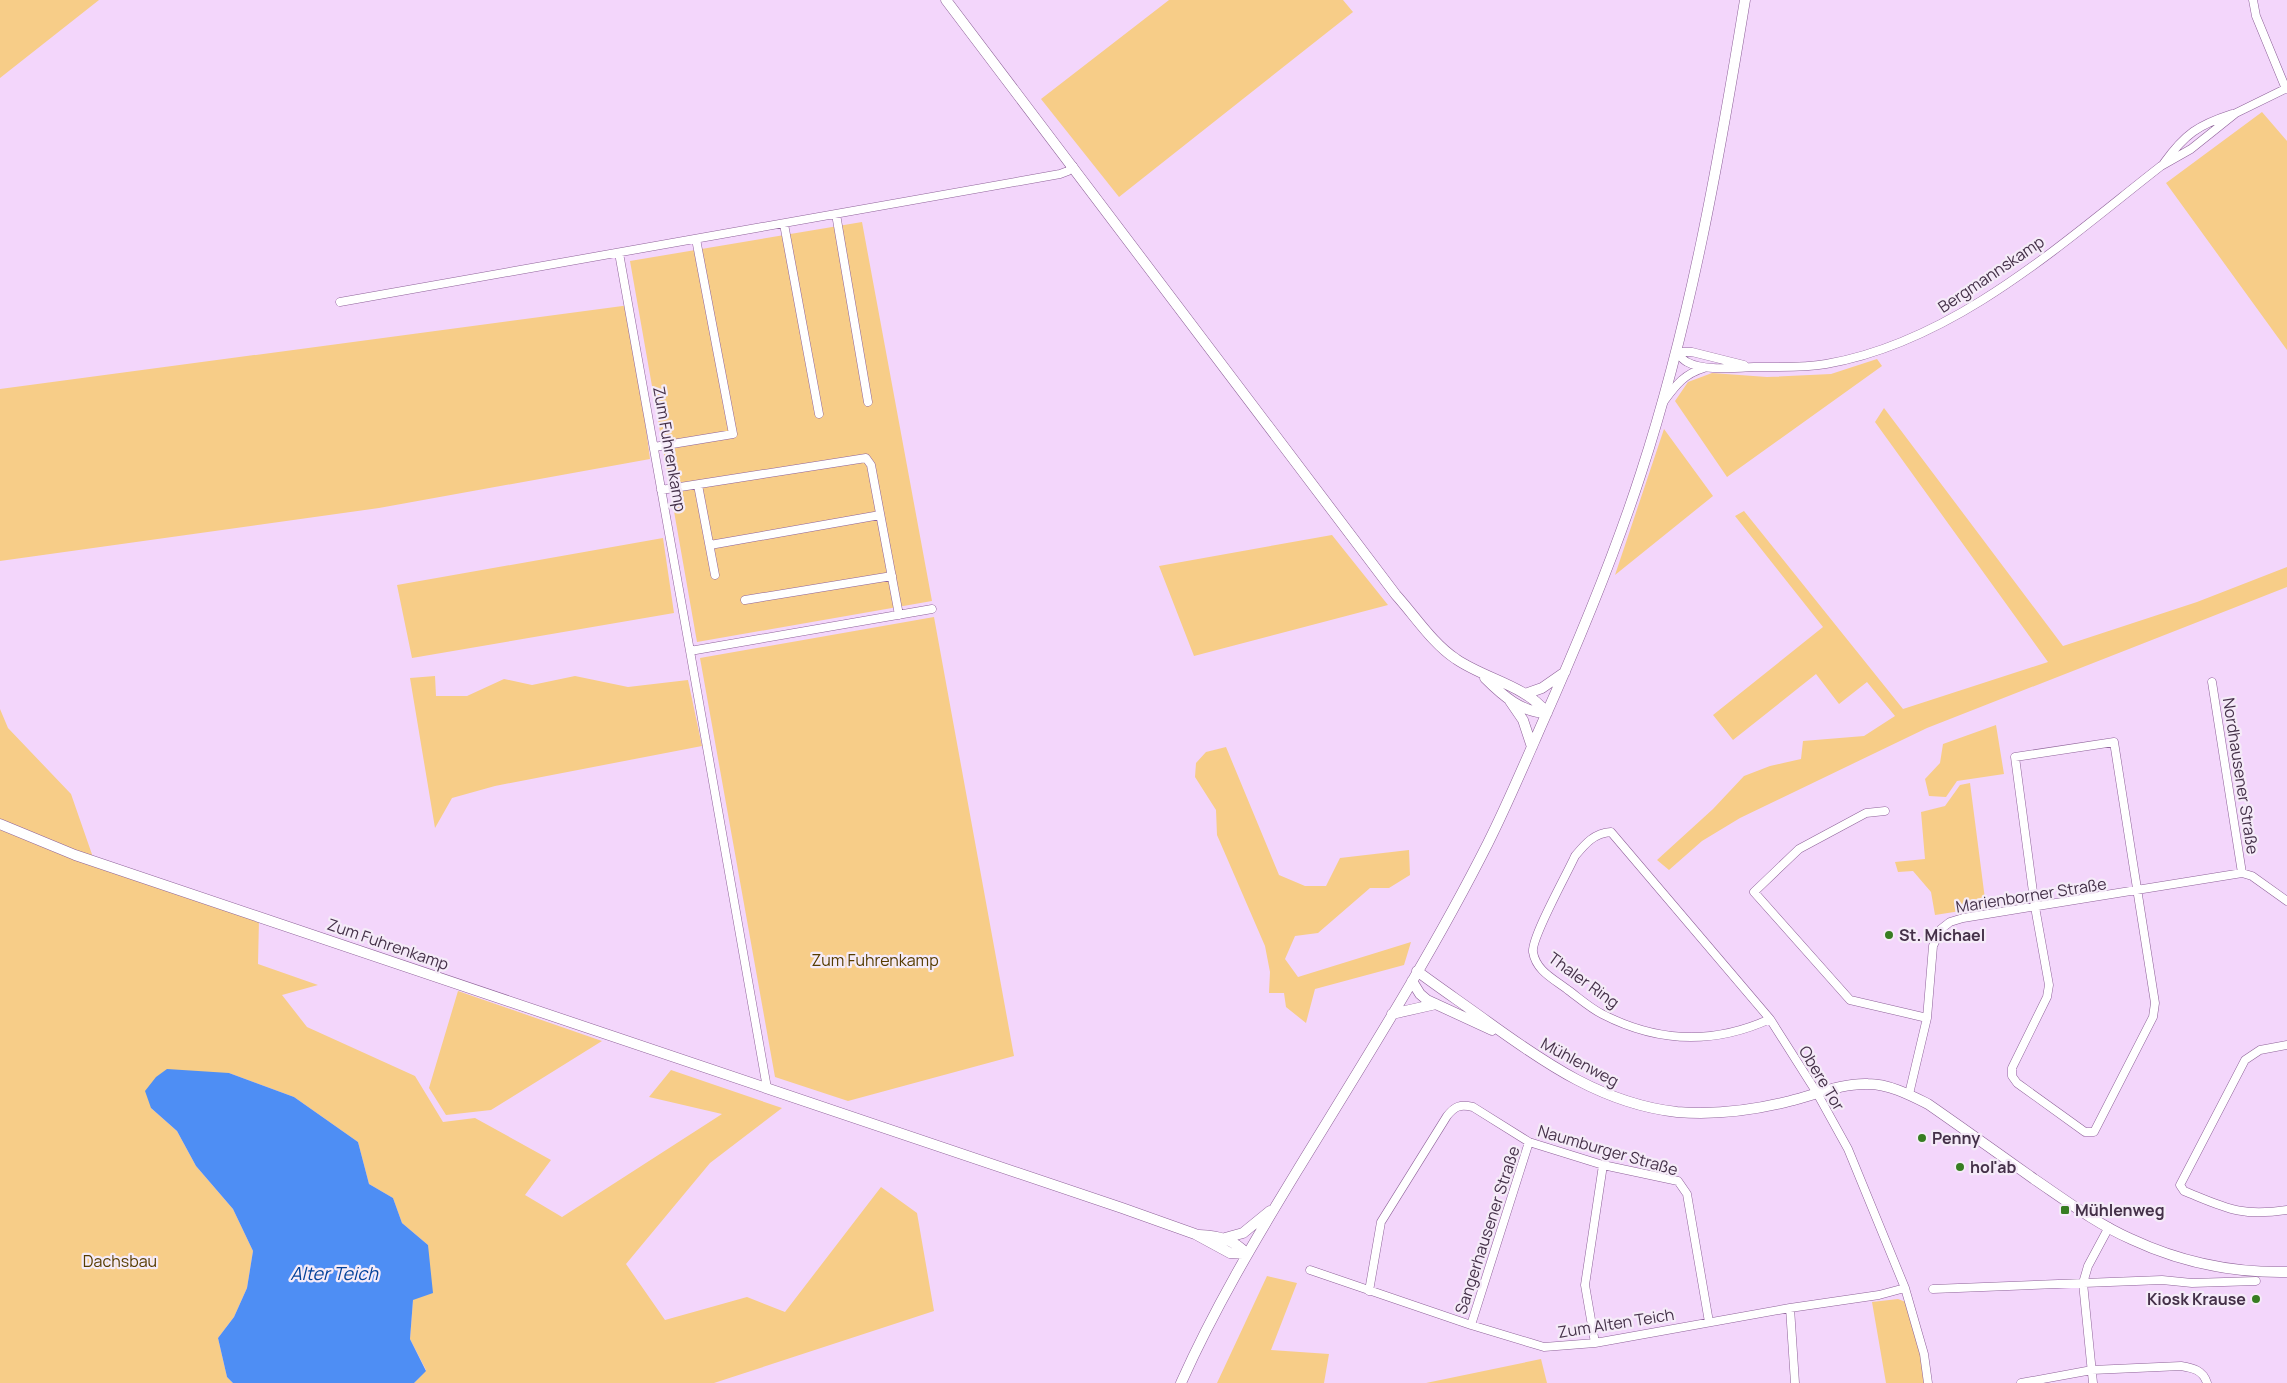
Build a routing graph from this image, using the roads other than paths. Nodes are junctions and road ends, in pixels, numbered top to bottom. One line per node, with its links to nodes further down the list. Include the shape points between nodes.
1 (946, 0): 6 (main road)
2 (1745, 0): 13 (main road, via 1723,135)
3 (2252, 0): 4 (street)
4 (2286, 89): 5 (street, Bergmannskamp)
5 (2236, 113): 7 (street, Bergmannskamp, via 2191,149); 7 (street, Bergmannskamp, via 2187,135)
6 (1073, 166): 8 (street, via 1060,174); 31 (main road, via 1396,595 1438,644)
7 (2161, 166): 15 (street, Bergmannskamp, via 1994,292 1948,321 1855,358 1794,368)
8 (836, 214): 9 (street); 16 (street)
9 (784, 224): 10 (street); 18 (street)
10 (696, 239): 11 (street); 19 (street, via 733,434)
11 (620, 253): 12 (street); 19 (street, Zum Fuhrenkamp)
12 (340, 302)
13 (1676, 352): 14 (street, Bergmannskamp, via 1686,362); 15 (street, Bergmannskamp, via 1692,352); 17 (main road)
14 (1708, 367): 15 (street, Bergmannskamp); 17 (street, Bergmannskamp, via 1682,378)
15 (1756, 367)
16 (868, 402)
17 (1660, 407): 30 (main road, via 1642,471 1603,583)
18 (819, 414)
19 (654, 447): 21 (street, Zum Fuhrenkamp)
20 (698, 484): 21 (street); 22 (street, via 866,458 871,465); 23 (street)
21 (662, 490): 29 (street, Zum Fuhrenkamp)
22 (880, 516): 23 (street); 25 (street)
23 (710, 545): 24 (street)
24 (715, 574)
25 (892, 576): 26 (street); 28 (street)
26 (745, 600)
27 (932, 609): 28 (street)
28 (899, 615): 29 (street)
29 (690, 651): 52 (street, Zum Fuhrenkamp)
30 (1565, 672): 33 (main road, via 1542,688); 35 (main road)
31 (1482, 675): 33 (main road); 34 (main road)
32 (2212, 682): 40 (street, Nordhausener Straße)
33 (1525, 694): 35 (main road)
34 (1510, 700): 35 (main road, via 1535,713); 36 (main road, via 1523,720)
35 (1547, 713): 36 (main road)
36 (1532, 746): 44 (main road, via 1487,844)
37 (1885, 811): 48 (street, via 1866,813 1800,849 1754,892 1850,1000)
38 (0, 824): 52 (main road, Zum Fuhrenkamp, via 103,864)
39 (1611, 832): 49 (street, Obere Tor); 49 (street, Thaler Ring, via 1596,836 1575,856 1533,943 1535,959 1542,970 1601,1013 1637,1029 1700,1038 1731,1034)
40 (2242, 874): 41 (street, Marienborner Straße); 42 (street, via 2252,876)
41 (2137, 891): 43 (street, Marienborner Straße); 43 (street, via 2114,742 2015,757); 43 (street, via 2154,1003 2153,1017 2094,1132 2085,1132 2017,1083 2012,1076 2012,1068 2047,997 2049,985)
42 (2287, 901)
43 (2036, 907): 48 (street, Marienborner Straße, via 1963,918 1941,929 1933,946)
44 (1418, 971): 45 (main road); 50 (main road, Mühlenweg)
45 (1412, 981): 46 (main road, Mühlenweg, via 1420,994); 47 (main road)
46 (1436, 1004): 47 (main road); 50 (main road, Mühlenweg)
47 (1392, 1014): 57 (main road)
48 (1927, 1018): 54 (street, Marienborner Straße)
49 (1770, 1019): 53 (street, Obere Tor)
50 (1506, 1036): 53 (main road, Mühlenweg, via 1552,1067 1604,1094 1647,1107 1678,1112 1720,1111 1769,1105)
51 (2287, 1045): 58 (street, via 2260,1050 2244,1060 2180,1185 2184,1191 2232,1211 2265,1214)
52 (767, 1088): 60 (main road, Zum Fuhrenkamp)
53 (1817, 1093): 54 (main road, Mühlenweg, via 1868,1084); 67 (street, Obere Tor, via 1848,1149)
54 (1909, 1094): 59 (main road, Mühlenweg)
55 (1529, 1142): 56 (street, Naumburger Straße); 69 (street, Naumburger Straße, via 1473,1107 1462,1105 1454,1108 1380,1222); 72 (street, Sangerhausener Straße)
56 (1603, 1165): 71 (street, Naumburger Straße, via 1668,1178 1684,1187); 73 (street, via 1585,1285)
57 (1278, 1203): 61 (main road, Zum Fuhrenkamp, via 1246,1231); 62 (main road)
58 (2287, 1210)
59 (2109, 1227): 64 (main road, Mühlenweg, via 2155,1249 2200,1263 2255,1272); 66 (street, via 2088,1266)
60 (1195, 1234): 61 (main road, Zum Fuhrenkamp); 62 (main road, Zum Fuhrenkamp, via 1230,1253)
61 (1225, 1238): 62 (main road, Zum Fuhrenkamp, via 1238,1244)
62 (1247, 1254): 75 (main road)
63 (1310, 1270): 69 (street, Zum Alten Teich)
64 (2287, 1272)
65 (2256, 1281): 66 (street)
66 (2083, 1283): 68 (street); 74 (street)
67 (1905, 1288): 70 (street, Zum Alten Teich); 77 (street, Obere Tor, via 1924,1354)
68 (1933, 1289)
69 (1369, 1291): 72 (street, Zum Alten Teich)
70 (1790, 1308): 71 (street, Zum Alten Teich); 76 (street)
71 (1708, 1322): 73 (street, Zum Alten Teich)
72 (1471, 1326): 73 (street, Zum Alten Teich, via 1544,1347)
73 (1596, 1343)
74 (2092, 1370): 78 (street); 79 (street); 80 (street, via 2193,1368 2202,1372)
75 (1181, 1383)
76 (1795, 1383)
77 (1928, 1383)
78 (2021, 1383)
79 (2093, 1383)
80 (2207, 1383)

